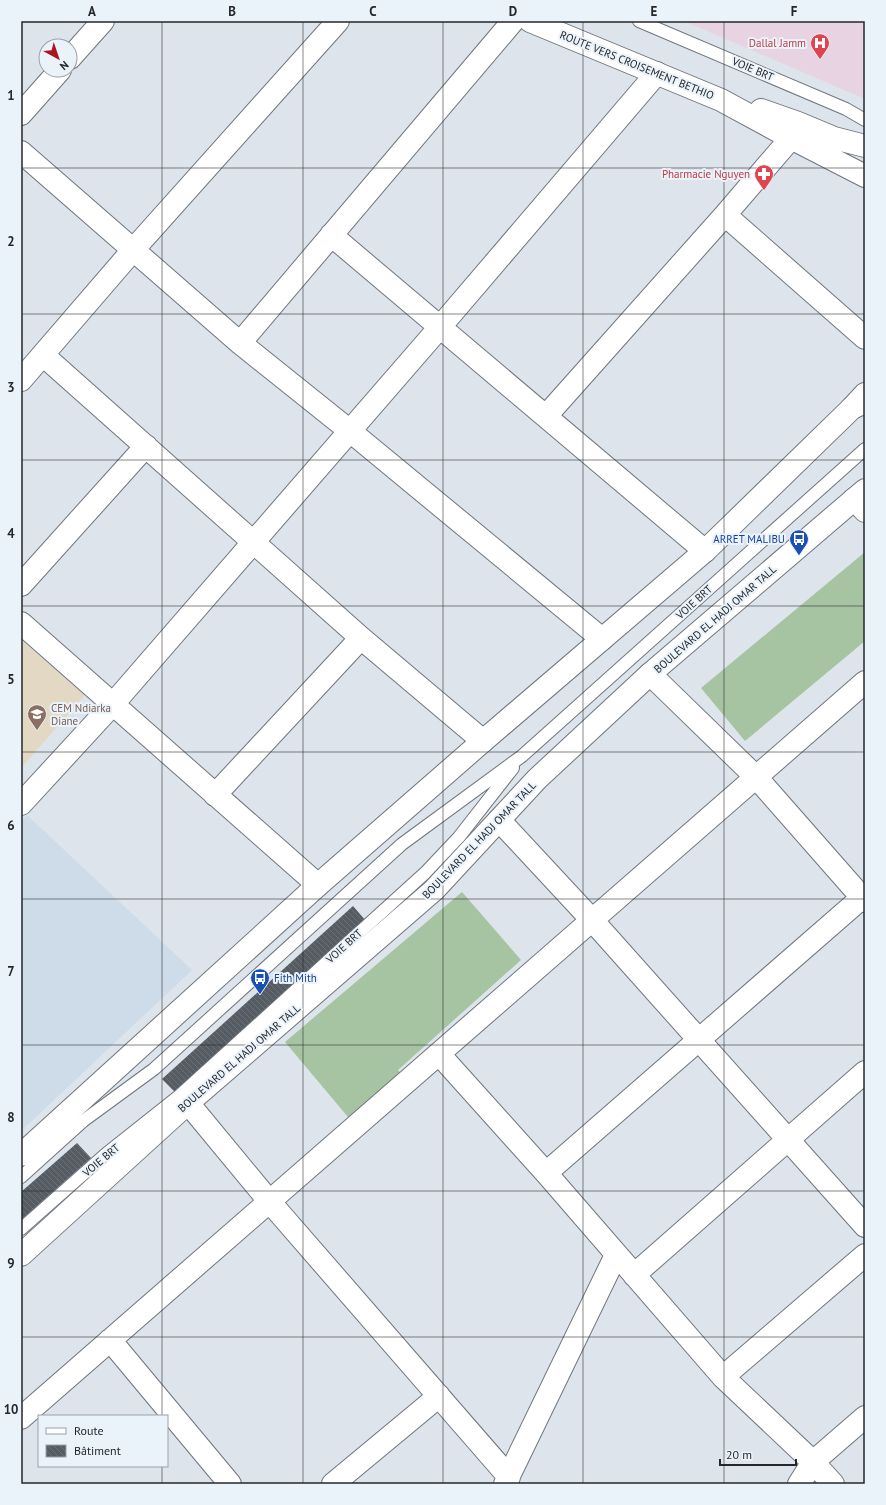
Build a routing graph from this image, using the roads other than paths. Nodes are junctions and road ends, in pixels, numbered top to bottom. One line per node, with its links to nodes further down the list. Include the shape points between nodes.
1 (338, 21): 18 (street)
2 (513, 21): 17 (street)
3 (530, 21): 7 (street, ROUTE VERS CROISEMENT BETHIO)
4 (639, 21): 11 (lane, VOIE BRT, via 846,109)
5 (96, 24): 6 (street)
6 (78, 48)
7 (657, 73): 9 (street, ROUTE VERS CROISEMENT BETHIO); 19 (street)
8 (53, 78): 10 (street)
9 (721, 100): 12 (street, ROUTE VERS CROISEMENT BETHIO); 13 (street, ROUTE VERS CROISEMENT BETHIO, via 760,110 834,138)
10 (21, 114)
11 (865, 120)
12 (791, 138): 15 (street, ROUTE VERS CROISEMENT BETHIO); 16 (street)
13 (865, 146)
14 (21, 152): 18 (street)
15 (865, 176)
16 (726, 214): 20 (street); 25 (street)
17 (331, 235): 19 (street); 21 (street)
18 (133, 250): 21 (street); 22 (street)
19 (440, 327): 25 (street); 26 (street)
20 (865, 338)
21 (240, 343): 26 (street)
22 (43, 355): 23 (street); 27 (street)
23 (21, 380)
24 (861, 401): 31 (street)
25 (546, 416): 31 (street)
26 (350, 431): 30 (street); 35 (street)
27 (146, 446): 30 (street); 32 (street)
28 (865, 449): 40 (lane, VOIE BRT)
29 (861, 500): 36 (street, BOULEVARD EL HADJ OMAR TALL)
30 (254, 542): 34 (street); 38 (street)
31 (705, 551): 35 (street)
32 (21, 585)
33 (21, 623): 38 (street)
34 (361, 638): 39 (street); 42 (street)
35 (602, 639): 39 (street)
36 (650, 674): 41 (street); 44 (street, BOULEVARD EL HADJ OMAR TALL, via 537,779)
37 (865, 682): 41 (street)
38 (113, 704): 42 (street); 43 (street)
39 (483, 741): 45 (street)
40 (522, 756): 55 (lane, VOIE BRT, via 402,844 154,1068 83,1121); 58 (lane, VOIE BRT, via 459,837 425,873 179,1096 106,1154)
41 (756, 778): 46 (street); 47 (street)
42 (215, 794): 45 (street)
43 (21, 804)
44 (499, 820): 47 (street); 51 (street, BOULEVARD EL HADJ OMAR TALL, via 434,890)
45 (318, 885): 53 (street)
46 (864, 898): 48 (street)
47 (592, 920): 48 (street); 49 (street)
48 (700, 1041): 52 (street); 54 (street)
49 (439, 1054): 54 (street); 56 (street)
50 (865, 1072): 52 (street)
51 (188, 1103): 56 (street); 59 (street, BOULEVARD EL HADJ OMAR TALL)
52 (788, 1140): 57 (street); 62 (street)
53 (21, 1155)
54 (546, 1173): 60 (street)
55 (21, 1177)
56 (269, 1201): 63 (street); 65 (street)
57 (865, 1226)
58 (21, 1229)
59 (21, 1255)
60 (616, 1255): 62 (street); 69 (street)
61 (865, 1256): 64 (street)
62 (634, 1275): 64 (street)
63 (110, 1340): 67 (street); 70 (street)
64 (723, 1377): 68 (street)
65 (439, 1396): 69 (street); 71 (street)
66 (865, 1417): 68 (street)
67 (21, 1418)
68 (813, 1462): 72 (street); 73 (street)
69 (507, 1481)
70 (230, 1484)
71 (333, 1484)
72 (799, 1484)
73 (833, 1484)

